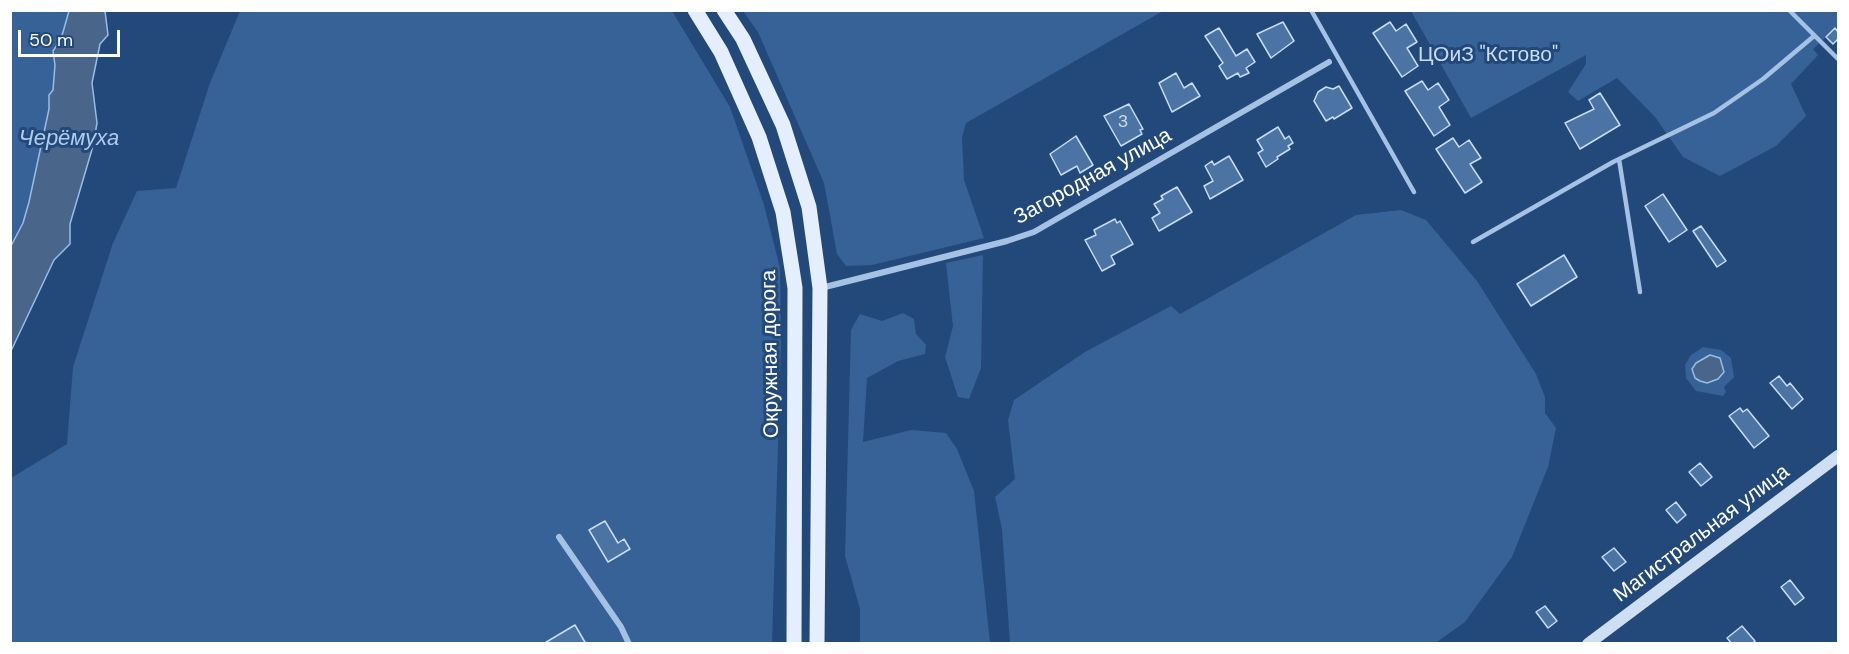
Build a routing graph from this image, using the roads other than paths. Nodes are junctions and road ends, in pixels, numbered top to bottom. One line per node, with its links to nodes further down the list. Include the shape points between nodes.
1 (695, 10): 17 (main road, Окружная дорога, via 721,52 759,137 783,212 795,288)
2 (724, 10): 12 (main road, via 743,39 783,125 808,207)
3 (1311, 10): 6 (lane)
4 (1790, 10): 5 (lane)
5 (1814, 36): 7 (lane); 9 (lane, via 1763,79 1713,113)
6 (1337, 58): 8 (lane); 10 (lane)
7 (1839, 59)
8 (1329, 62): 12 (street, Загородная улица, via 1034,232)
9 (1618, 159): 11 (lane); 13 (lane)
10 (1414, 192)
11 (1473, 242)
12 (820, 288): 18 (main road)
13 (1640, 292)
14 (1839, 456): 19 (main road, Магистральная улица)
15 (559, 537): 16 (street)
16 (629, 644)
17 (794, 644)
18 (817, 644)
19 (1588, 644)

